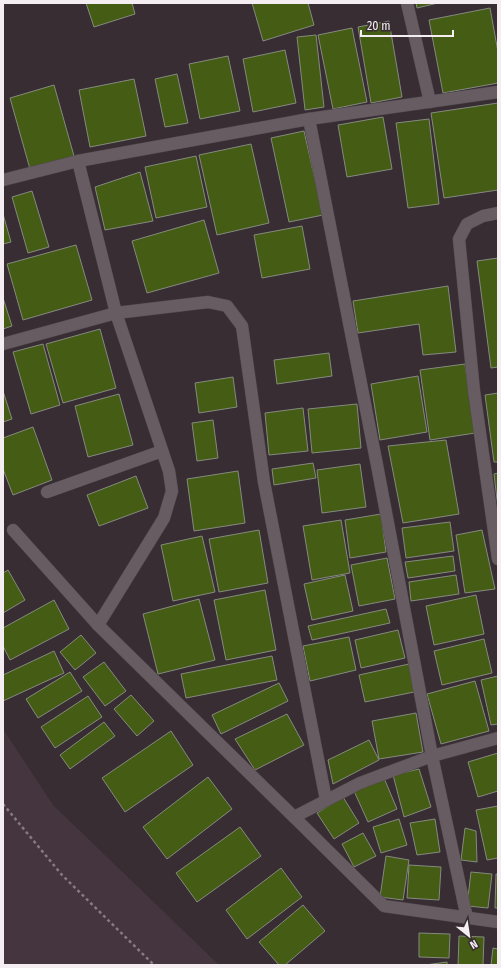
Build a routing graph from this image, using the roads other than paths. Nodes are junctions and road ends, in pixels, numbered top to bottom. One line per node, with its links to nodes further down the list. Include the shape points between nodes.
1 (406, 3): 3 (street)
2 (498, 92): 3 (street)
3 (430, 102): 4 (street)
4 (309, 119): 5 (street); 16 (street, via 378,465)
5 (78, 161): 6 (street); 8 (street)
6 (3, 180)
7 (498, 213): 13 (street, via 483,216 467,224 459,239 474,391)
8 (116, 313): 9 (street); 10 (street); 17 (street, via 208,302 227,306 242,326 264,482)
9 (3, 344)
10 (162, 451): 11 (street); 14 (street, via 172,491 164,518)
11 (47, 492)
12 (12, 530): 14 (street)
13 (498, 559)
14 (98, 625): 18 (street)
15 (498, 738): 16 (street)
16 (432, 756): 17 (street, via 360,783); 19 (street)
17 (326, 800): 18 (street)
18 (294, 817): 19 (street, via 384,906)
19 (467, 918): 20 (street)
20 (498, 922)

